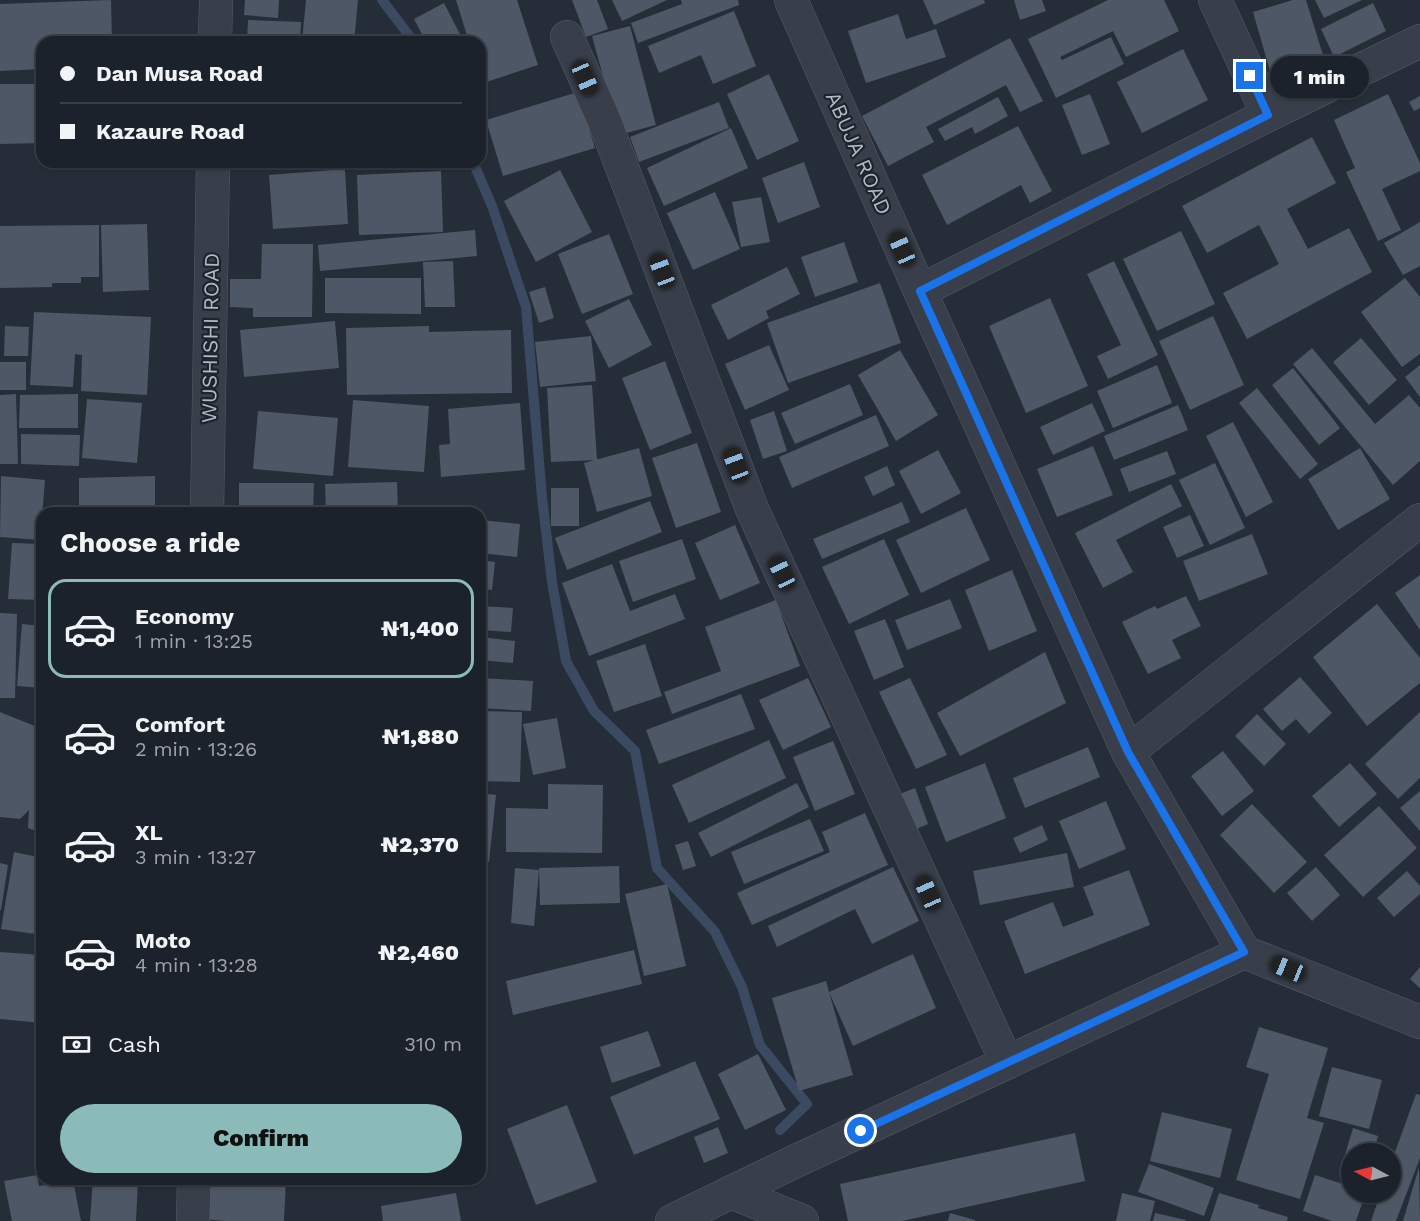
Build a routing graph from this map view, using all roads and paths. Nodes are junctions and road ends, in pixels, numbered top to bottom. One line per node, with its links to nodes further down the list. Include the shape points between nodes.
1 (216, 0): 4 (street)
2 (791, 0): 9 (street, ABUJA ROAD)
3 (1215, 0): 7 (street)
4 (216, 36)
5 (567, 37): 15 (street, via 604,120 752,509)
6 (1420, 41): 7 (street)
7 (1268, 115): 9 (street)
8 (213, 168): 10 (street, WUSHISHI ROAD)
9 (920, 291): 12 (street, ABUJA ROAD)
10 (207, 507)
11 (1420, 520): 12 (street)
12 (1128, 752): 13 (street, ABUJA ROAD)
13 (1244, 952): 14 (street); 15 (street)
14 (1420, 1022)
15 (1007, 1063): 17 (street)
16 (194, 1185): 18 (street)
17 (731, 1192): 19 (street); 20 (street)
18 (193, 1221)
19 (672, 1221)
20 (802, 1221)

